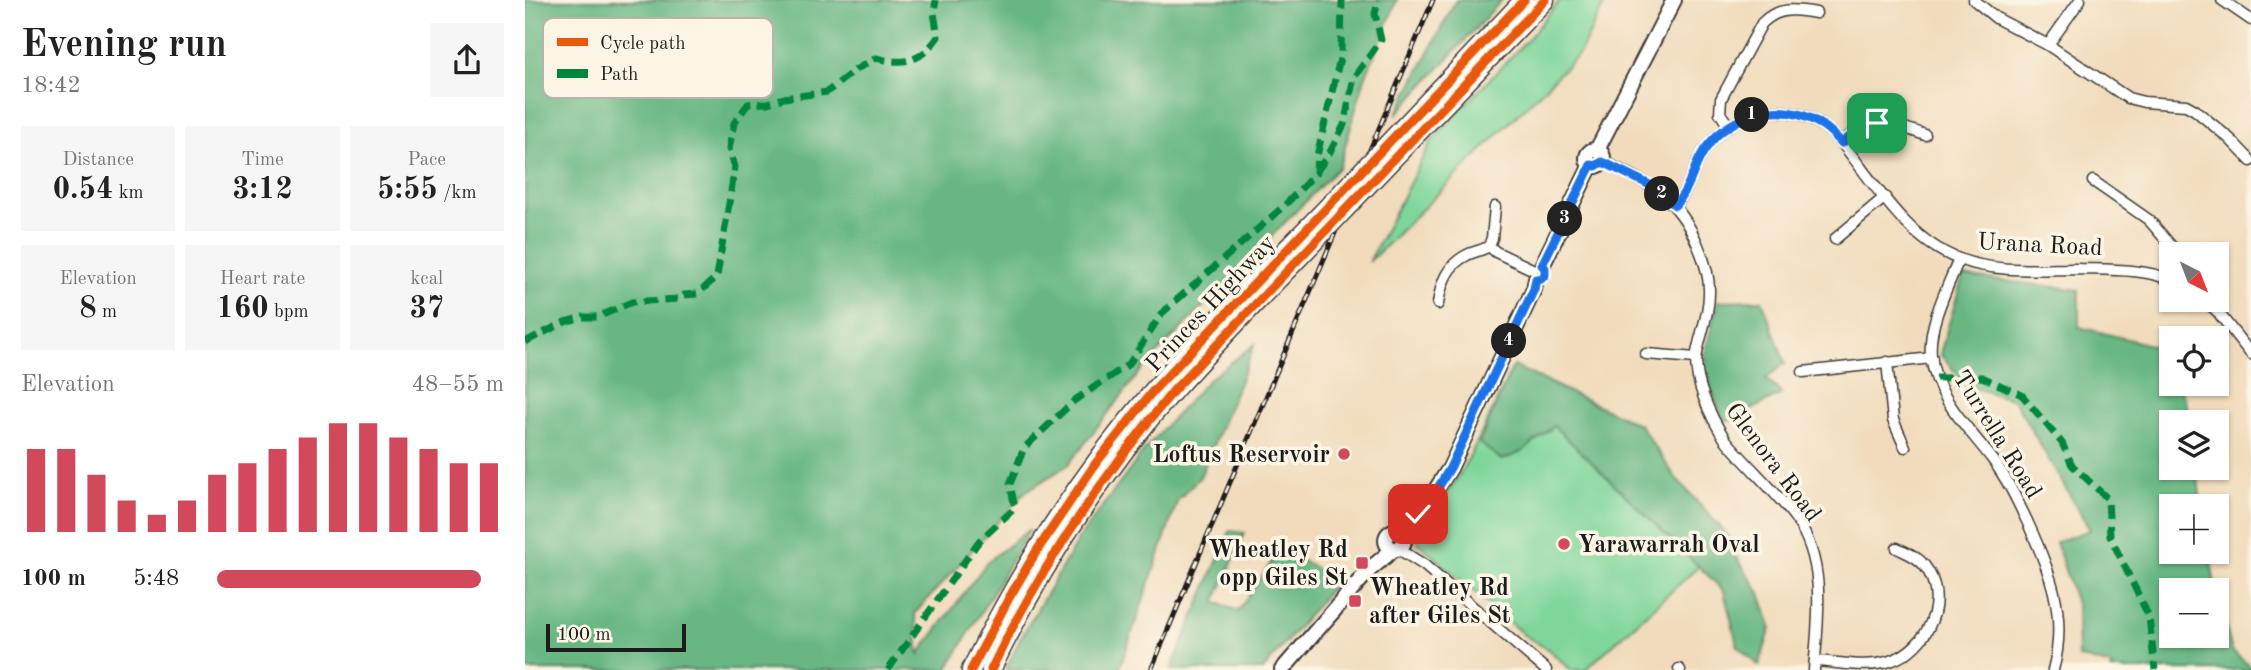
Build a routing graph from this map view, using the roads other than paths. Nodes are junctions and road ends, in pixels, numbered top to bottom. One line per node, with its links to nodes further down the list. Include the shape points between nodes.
1 (1524, 0): 37 (highway, Princes Highway, bridge, via 1179,362 1126,424 1036,552)
2 (1545, 0): 38 (highway, Princes Highway, bridge, via 1174,390 1137,435 1053,557)
3 (1674, 0): 13 (street)
4 (1974, 0): 9 (street, via 1996,18)
5 (2080, 0): 9 (street)
6 (2222, 0): 8 (street)
7 (1816, 13): 10 (street, via 1787,10 1762,23 1721,99 1720,113)
8 (2251, 20)
9 (2049, 45): 14 (street, via 2128,98 2195,110)
10 (1728, 125): 12 (street, Urana Road, via 1765,112 1782,112 1820,124); 17 (street, Urana Road, via 1704,149)
11 (1926, 135): 12 (street, via 1877,123 1861,128)
12 (1842, 143): 16 (street, Urana Road)
13 (1597, 159): 17 (street, Glenora Road, via 1650,185); 23 (street)
14 (2251, 161)
15 (2093, 181): 20 (street, via 2150,220)
16 (1885, 197): 19 (street); 22 (street, Urana Road, via 1917,233)
17 (1675, 205): 29 (street, Glenora Road, via 1694,234 1708,278 1707,309)
18 (1495, 207): 21 (street)
19 (1835, 240)
20 (2168, 242)
21 (1489, 246): 23 (street); 25 (street, via 1450,268 1441,285)
22 (1959, 260): 24 (street, Urana Road, via 2002,267); 30 (street, Turrella Road, via 1938,311)
23 (1537, 271): 34 (street, via 1534,289 1450,468)
24 (2159, 276)
25 (1439, 304)
26 (2218, 312): 28 (street)
27 (1646, 354): 29 (street)
28 (2251, 354)
29 (1696, 358): 36 (street, Glenora Road, via 1703,394 1716,425 1794,517 1812,550 1819,590)
30 (1931, 358): 31 (street); 41 (street, Turrella Road, via 1942,392 2004,476 2049,572 2059,628)
31 (1887, 362): 32 (street); 33 (street, via 1893,420)
32 (1803, 372)
33 (1905, 447)
34 (1397, 542): 39 (street); 40 (street)
35 (1897, 548): 36 (street, via 1923,564 1934,585 1935,614 1924,636 1902,657 1887,662)
36 (1814, 665)
37 (971, 670)
38 (991, 670)
39 (1282, 670)
40 (1546, 670)
41 (2053, 670)

